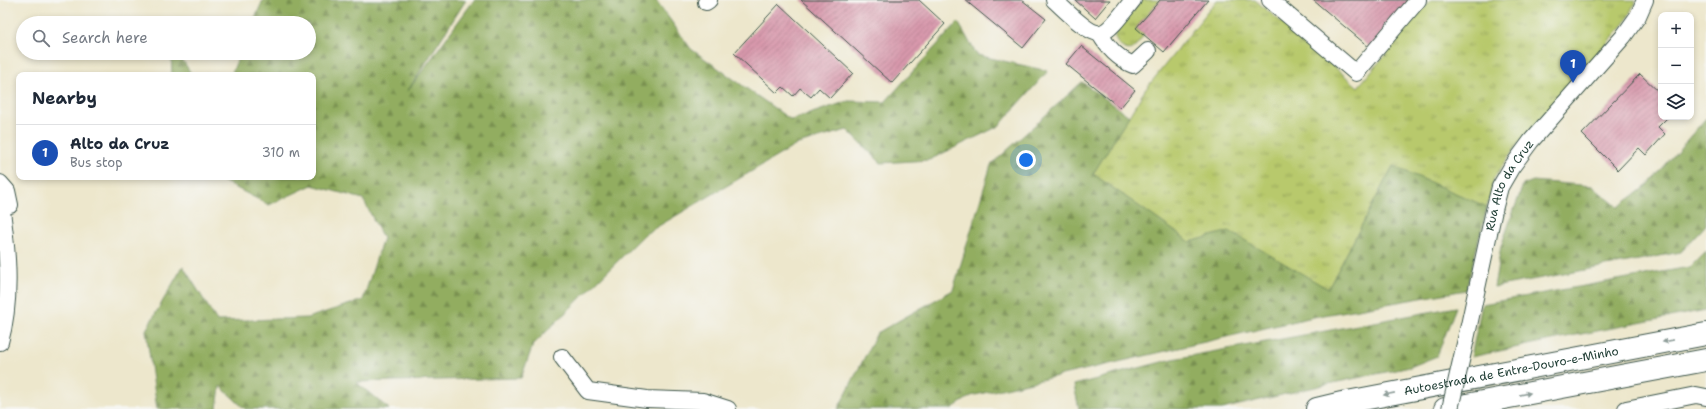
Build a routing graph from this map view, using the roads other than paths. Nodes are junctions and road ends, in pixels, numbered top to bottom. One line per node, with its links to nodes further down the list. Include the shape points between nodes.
1 (1054, 0): 6 (street, via 1091,32)
2 (1133, 0): 6 (street, via 1108,29)
3 (1270, 0): 4 (street, via 1356,73)
4 (1418, 0)
5 (1645, 0): 19 (street, Rua Alto da Cruz, bridge, via 1638,16 1623,37 1531,141 1510,168 1500,187)
6 (1100, 34): 7 (street, via 1105,44 1125,62 1133,65)
7 (1148, 51)
8 (0, 184): 10 (street, via 7,191 11,206 10,218)
9 (0, 197): 10 (street)
10 (5, 227): 12 (street, via 8,275 5,325)
11 (1706, 334): 17 (highway, Autoestrada de Entre-Douro-e-Minho, one-way to 17)
12 (0, 342)
13 (562, 358): 16 (street, via 588,391 647,399 703,401)
14 (1706, 360): 18 (highway, Autoestrada de Entre-Douro-e-Minho, one-way to 14)
15 (1706, 397): 20 (street, via 1696,395)
16 (728, 409)
17 (1317, 409)
18 (1445, 409)
19 (1450, 409)
20 (1626, 409)

